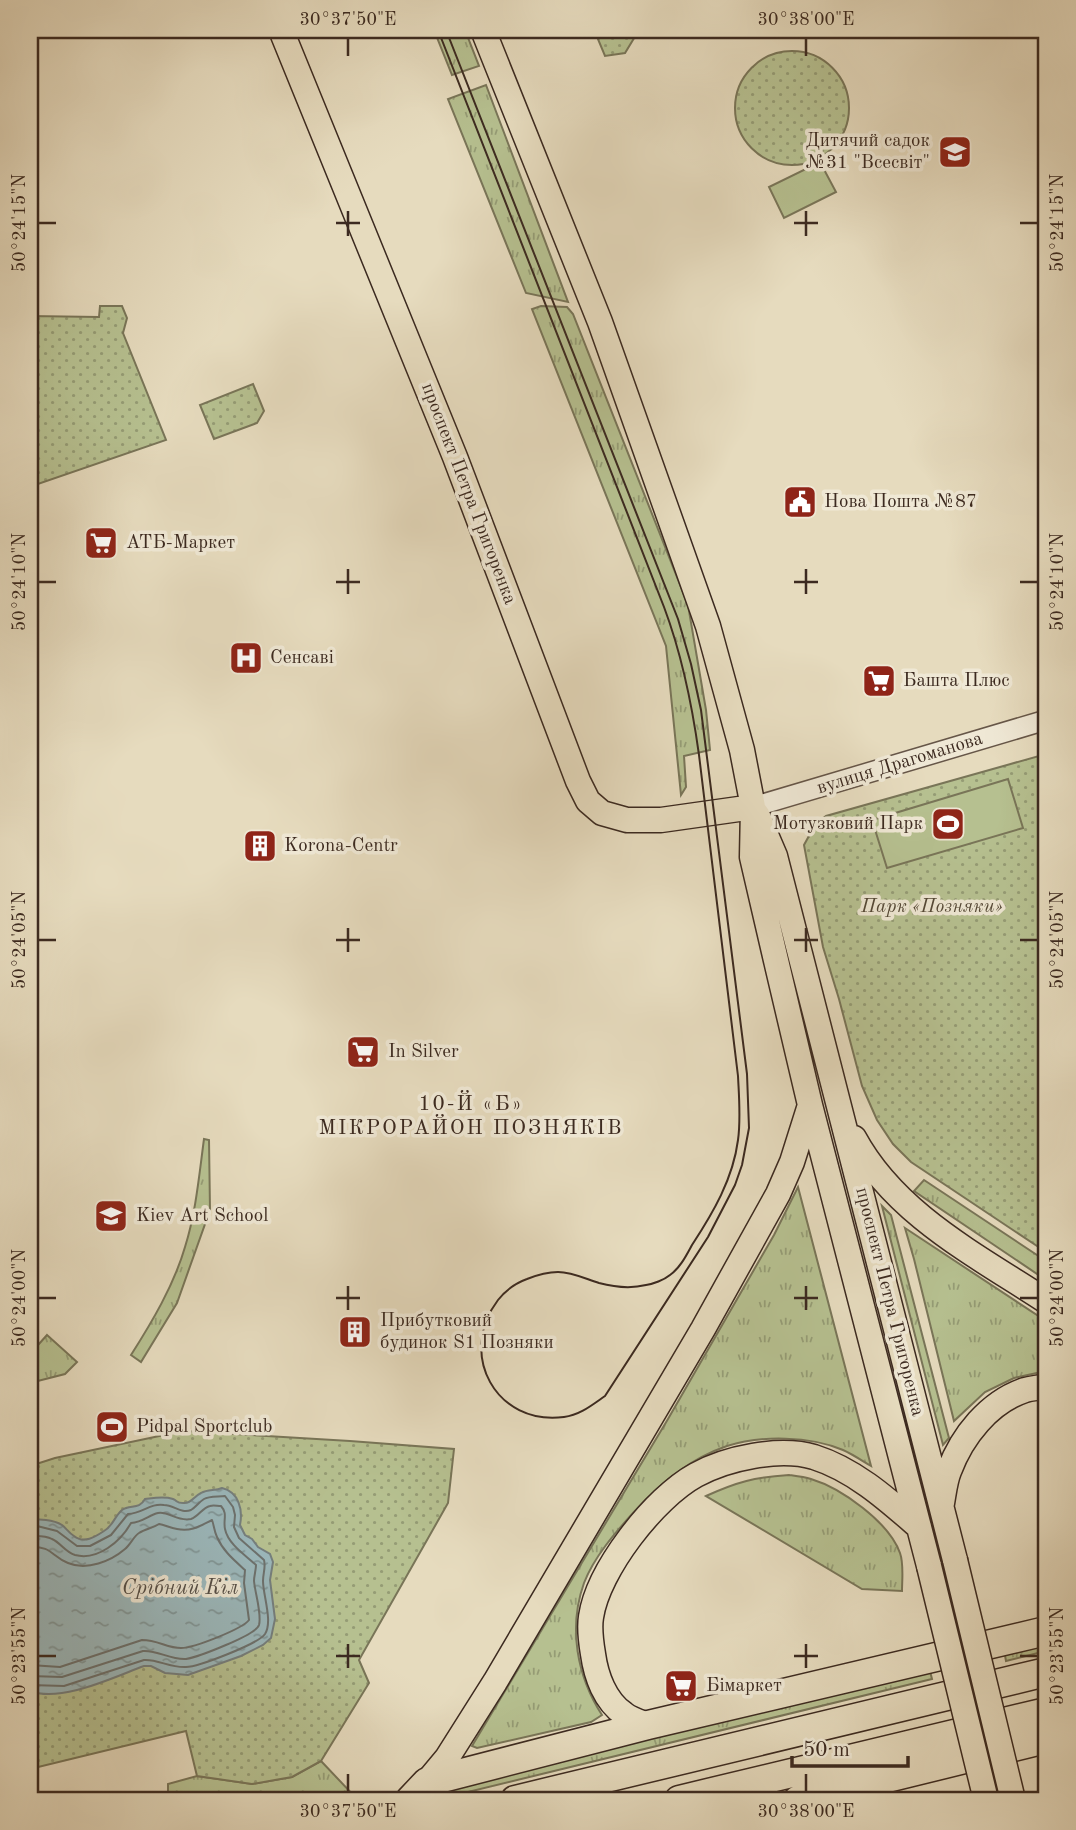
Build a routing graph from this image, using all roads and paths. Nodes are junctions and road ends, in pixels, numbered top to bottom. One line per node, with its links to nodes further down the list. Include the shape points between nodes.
1 (281, 30): 4 (main road, проспект Петра Григоренка, via 455,457 588,801 603,813 627,820)
2 (483, 30): 4 (main road, проспект Петра Григоренка, via 600,321 696,590)
3 (1046, 720): 4 (street, вулиця Драгоманова)
4 (754, 807): 5 (main road, проспект Петра Григоренка, via 752,858); 6 (main road, проспект Петра Григоренка, via 775,856)
5 (810, 1105): 10 (main road, проспект Петра Григоренка); 16 (main road, via 778,1194 703,1329 495,1682 447,1758)
6 (840, 1113): 7 (main road, via 863,1155 900,1199 926,1222); 9 (main road, проспект Петра Григоренка)
7 (1046, 1301)
8 (1046, 1386): 9 (main road, via 1003,1400 983,1416 961,1444 948,1472)
9 (941, 1507): 21 (main road, проспект Петра Григоренка, bridge)
10 (919, 1527): 14 (main road, via 837,1466 790,1452 728,1462 671,1492 610,1566 591,1618 599,1681 625,1715); 20 (main road, проспект Петра Григоренка, bridge)
11 (1046, 1631): 14 (highway)
12 (1046, 1672): 17 (highway)
13 (1046, 1712): 18 (highway)
14 (648, 1725): 16 (highway)
15 (1046, 1739): 19 (highway)
16 (419, 1791)
17 (515, 1800)
18 (679, 1800)
19 (798, 1800)
20 (986, 1800)
21 (1013, 1800)

